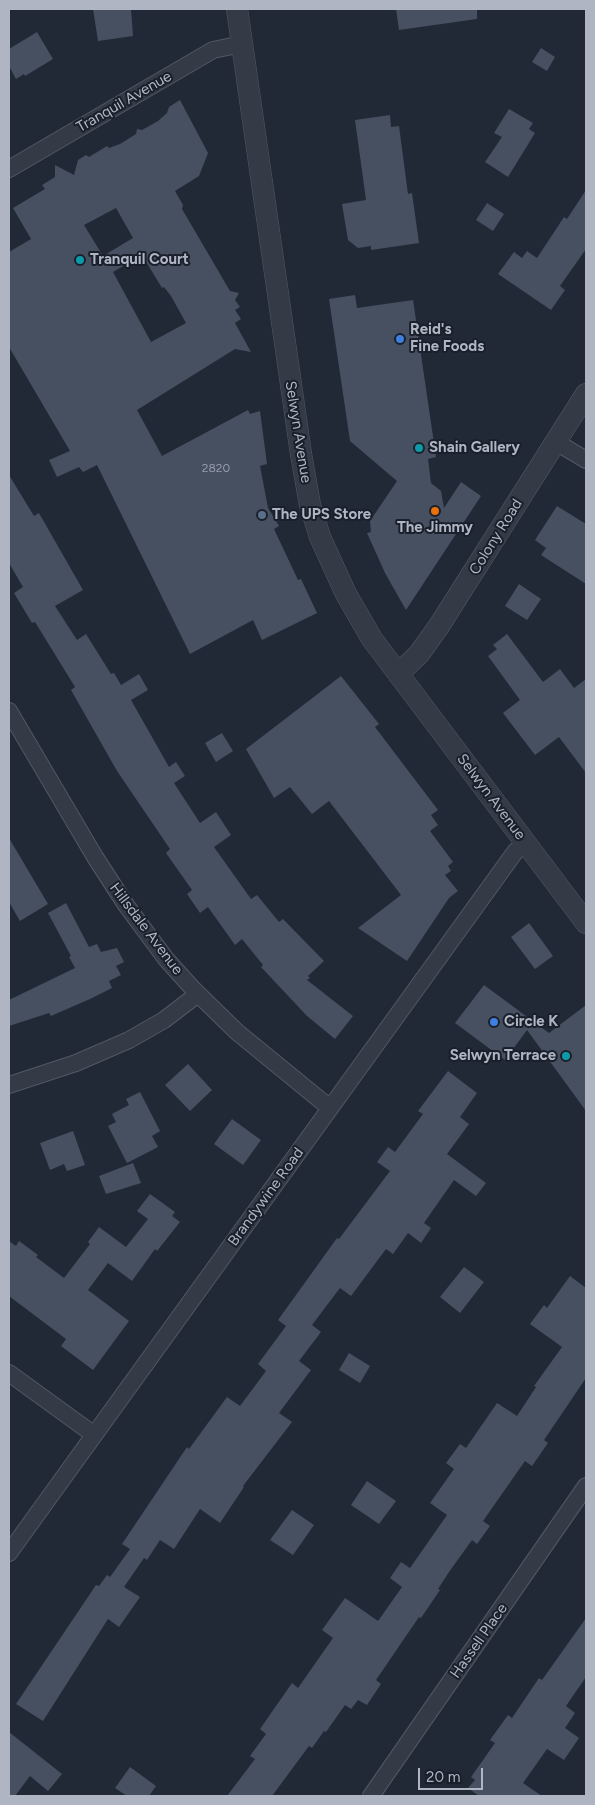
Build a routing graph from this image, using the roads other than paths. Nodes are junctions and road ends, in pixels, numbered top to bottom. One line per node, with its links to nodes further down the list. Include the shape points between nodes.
1 (237, 9): 2 (street, Selwyn Avenue)
2 (242, 44): 3 (street, Tranquil Avenue, via 213,50); 7 (street, Selwyn Avenue, via 310,505 327,554 346,594 372,639)
3 (9, 170)
4 (586, 394): 5 (street, Colony Road)
5 (556, 442): 6 (street); 7 (street, Colony Road, via 439,626 419,654)
6 (586, 460)
7 (398, 674): 9 (street, Selwyn Avenue)
8 (9, 711): 11 (street, Hillsdale Avenue, via 126,905 166,959)
9 (526, 842): 10 (street, Selwyn Avenue); 13 (street, Brandywine Road, via 515,852)
10 (586, 924)
11 (198, 994): 12 (street, via 164,1020 129,1040 76,1063); 13 (street, Hillsdale Avenue, via 264,1055)
12 (9, 1085)
13 (330, 1108): 15 (street, Brandywine Road)
14 (9, 1373): 15 (street)
15 (93, 1434): 17 (street, Brandywine Road)
16 (586, 1486): 18 (street, Hassell Place)
17 (9, 1553)
18 (371, 1796)

